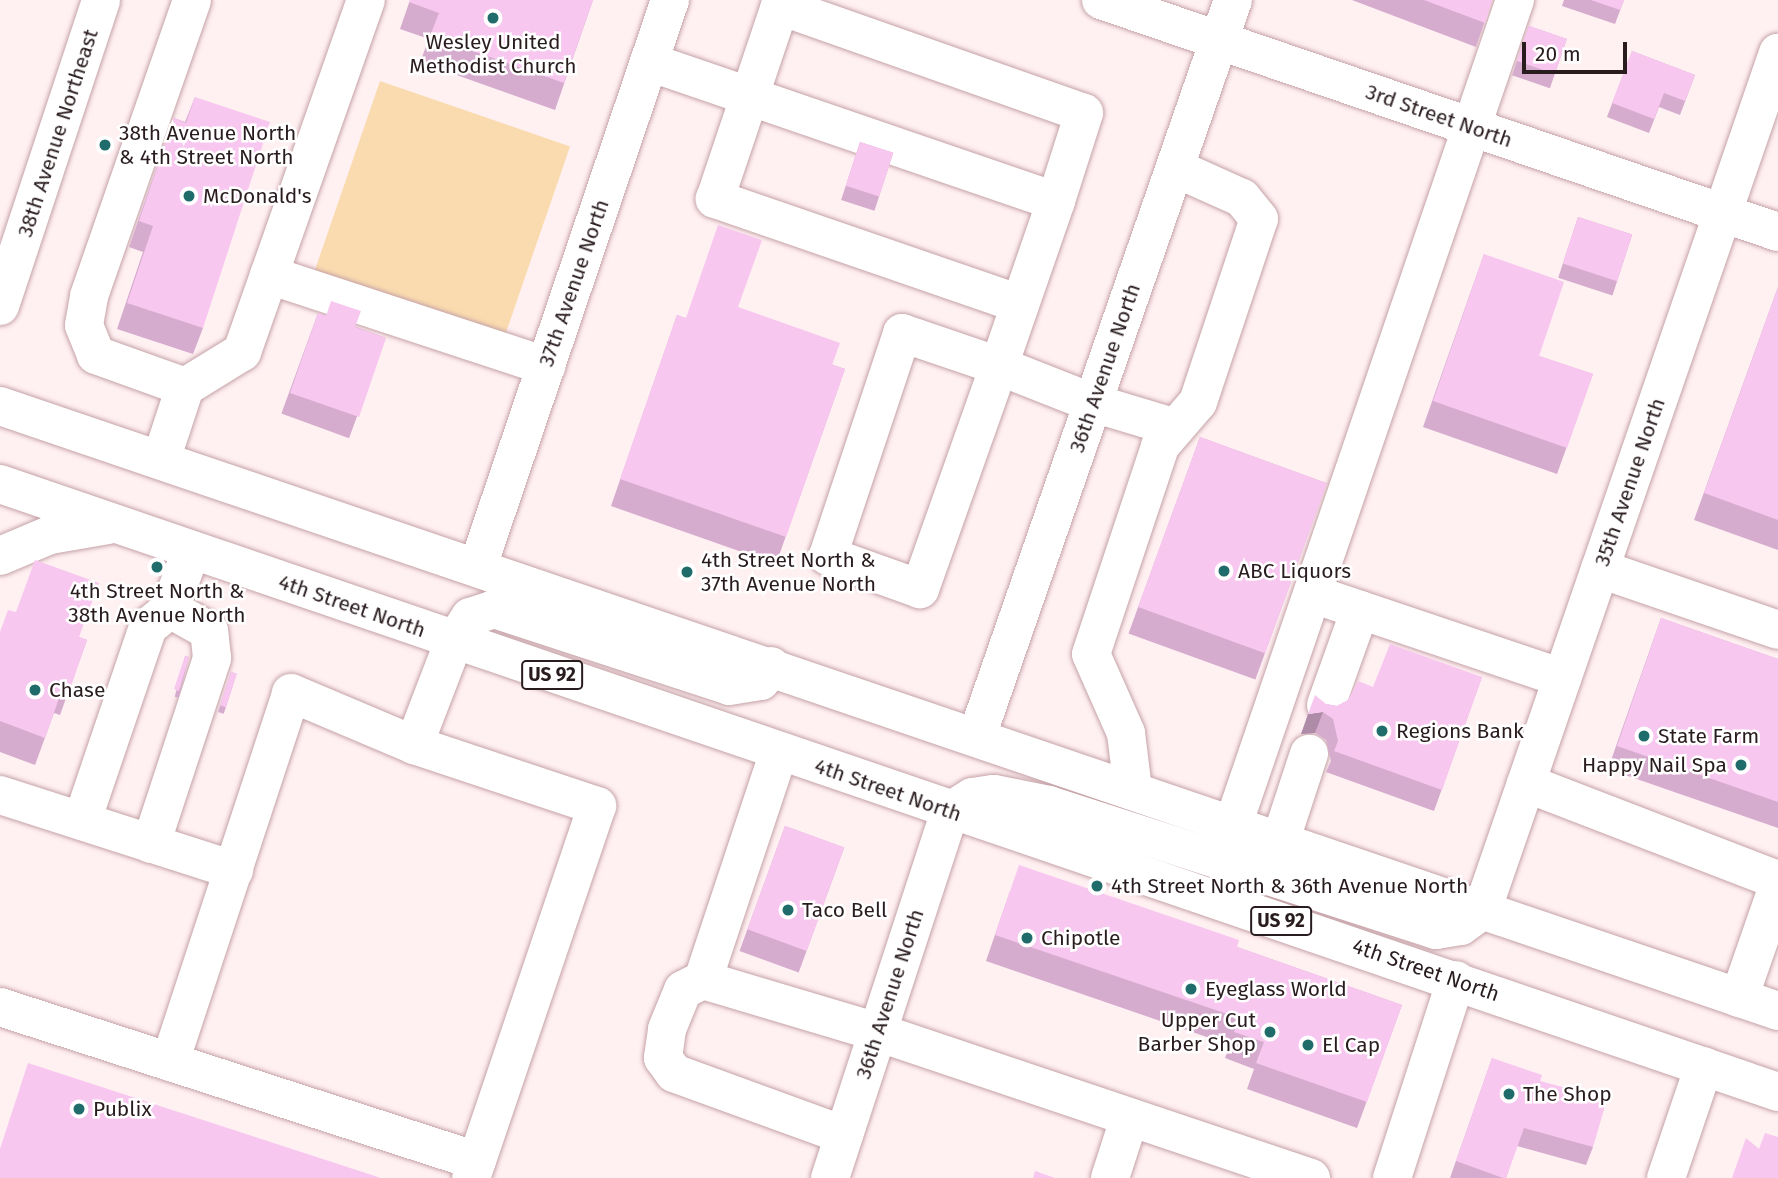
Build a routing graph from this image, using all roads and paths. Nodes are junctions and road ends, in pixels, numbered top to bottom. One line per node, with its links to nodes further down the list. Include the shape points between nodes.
1 (101, 0): 19 (main road, 38th Avenue Northeast)
2 (192, 0): 22 (main road, via 89,296 84,325 96,355)
3 (366, 0): 17 (main road)
4 (670, 0): 10 (main road, 37th Avenue North)
5 (1101, 0): 8 (main road, 3rd Street North)
6 (1233, 0): 8 (main road, 36th Avenue North)
7 (1515, 0): 12 (main road)
8 (1219, 41): 12 (main road, 3rd Street North); 13 (main road, 36th Avenue North)
9 (1778, 53): 15 (main road, 35th Avenue North)
10 (649, 62): 11 (main road); 20 (main road, 37th Avenue North)
11 (751, 97): 14 (main road); 14 (main road, via 780,6 1084,113); 18 (main road, via 715,199)
12 (1474, 128): 15 (main road, 3rd Street North); 33 (main road)
13 (1175, 168): 23 (main road, 36th Avenue North); 25 (main road, via 1242,198 1259,219 1198,402)
14 (1056, 201): 18 (main road)
15 (1723, 213): 16 (main road, 3rd Street North); 32 (main road, 35th Avenue North)
16 (1778, 232)
17 (269, 275): 20 (main road); 22 (main road, via 242,352)
18 (1020, 304): 21 (main road)
19 (0, 306)
20 (546, 366): 31 (main road, 37th Avenue North)
21 (999, 366): 21 (main road, via 902,333 828,556 920,589); 23 (main road)
22 (185, 387): 26 (main road)
23 (1093, 403): 25 (main road); 41 (main road, 36th Avenue North)
24 (0, 406): 26 (main road)
25 (1172, 427): 46 (main road, via 1160,446 1091,654 1126,733)
26 (161, 460): 31 (main road)
27 (0, 484): 28 (main road, 4th Street North / US 92)
28 (113, 524): 29 (main road, 4th Street North / US 92); 30 (main road, via 50,535)
29 (191, 551): 34 (main road); 37 (main road, 4th Street North / US 92)
30 (0, 556)
31 (478, 566): 38 (main road)
32 (1600, 569): 36 (main road); 39 (main road, 35th Avenue North)
33 (1313, 594): 35 (main road); 50 (main road)
34 (170, 609): 49 (main road, via 148,627); 52 (main road, via 209,631 212,659)
35 (1360, 610): 39 (main road); 40 (main road)
36 (1778, 630)
37 (453, 641): 38 (main road, via 470,617 494,609 729,686 761,681); 42 (main road); 43 (main road, 4th Street North / US 92)
38 (772, 666): 41 (main road)
39 (1562, 678): 45 (main road, 35th Avenue North)
40 (1326, 705)
41 (977, 736): 46 (main road)
42 (414, 745): 53 (main road, via 291,693); 67 (main road, via 597,806)
43 (779, 752): 48 (main road, 4th Street North / US 92); 56 (main road)
44 (1309, 754): 51 (main road)
45 (1526, 783): 54 (main road); 55 (main road, 35th Avenue North)
46 (1133, 790): 50 (main road)
47 (0, 795): 49 (main road)
48 (950, 811): 55 (main road, via 972,797 994,794 1049,804 1436,930 1461,926); 57 (main road, 4th Street North / US 92); 61 (main road, 36th Avenue North)
49 (82, 821): 52 (main road)
50 (1233, 825): 51 (main road)
51 (1280, 842): 55 (main road)
52 (151, 844): 53 (main road)
53 (233, 870): 62 (main road)
54 (1777, 891): 58 (main road)
55 (1482, 911): 58 (main road)
56 (703, 979): 61 (main road); 66 (main road, via 683,990 667,1029 663,1059 674,1073)
57 (1456, 980): 63 (main road, 4th Street North / US 92); 71 (main road)
58 (1739, 998): 60 (main road)
59 (0, 1007): 62 (main road)
60 (1778, 1011)
61 (877, 1032): 65 (main road); 66 (main road, 36th Avenue North)
62 (170, 1062): 67 (main road)
63 (1704, 1066): 64 (main road, 4th Street North / US 92); 72 (main road)
64 (1778, 1092)
65 (1129, 1119): 69 (main road); 70 (main road)
66 (844, 1135): 68 (main road, 36th Avenue North)
67 (474, 1170)
68 (830, 1178)
69 (1110, 1178)
70 (1311, 1178)
71 (1392, 1178)
72 (1666, 1178)

